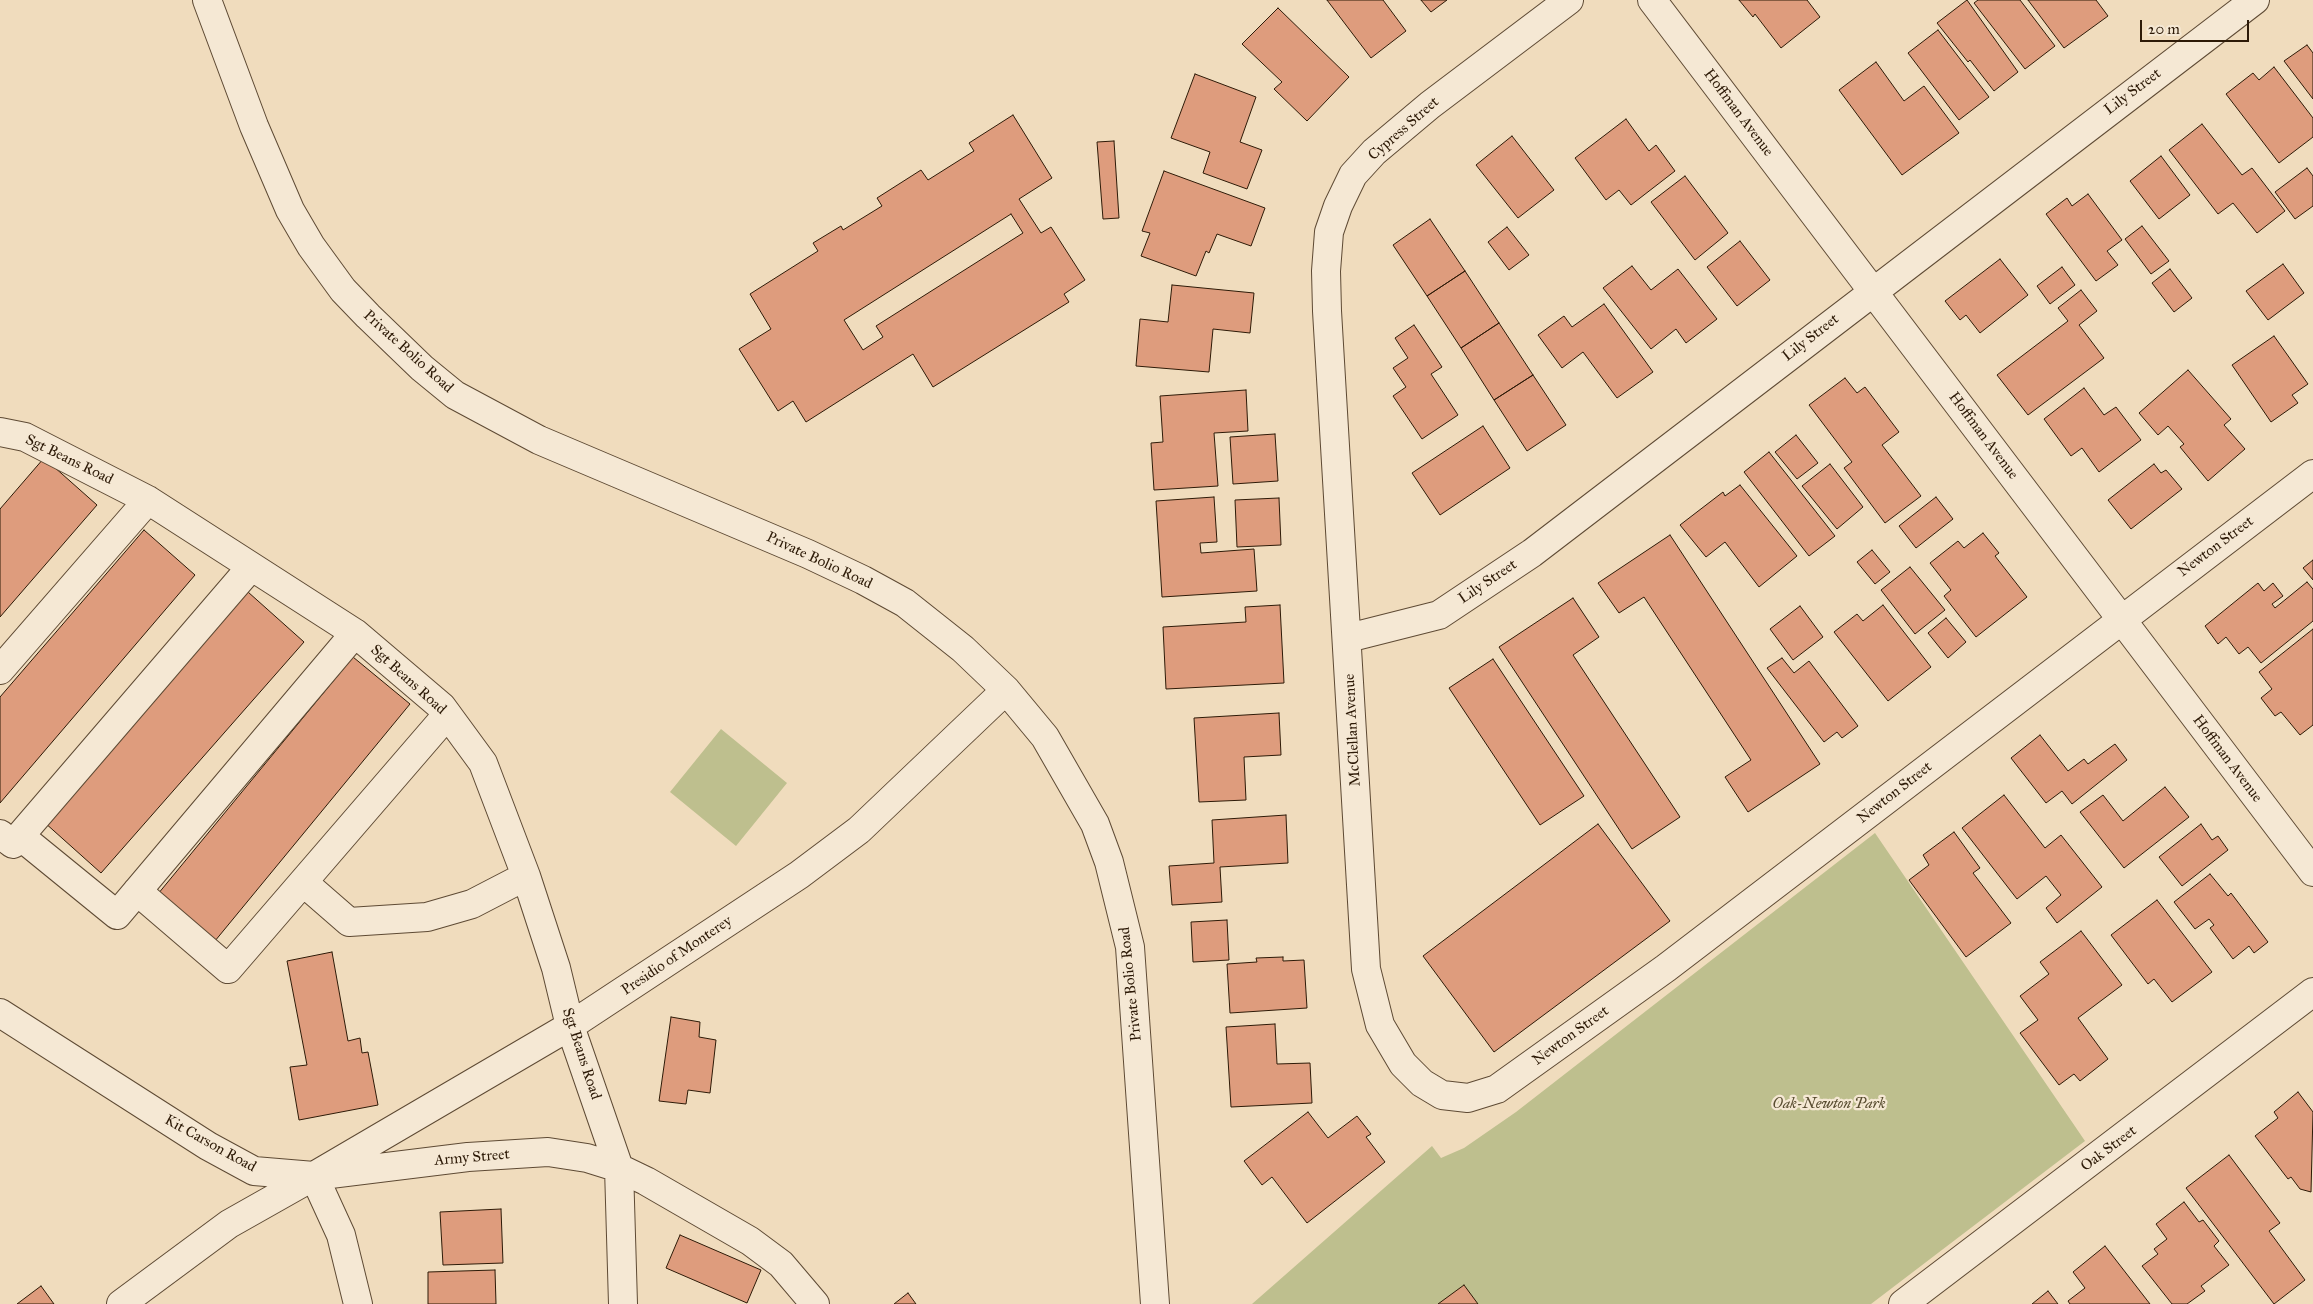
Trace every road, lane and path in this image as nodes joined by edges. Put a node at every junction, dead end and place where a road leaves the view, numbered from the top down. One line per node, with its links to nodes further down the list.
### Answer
1 (208, 0): 15 (street, Private Bolio Road)
2 (1569, 0): 6 (street, Cypress Street)
3 (1652, 0): 5 (street, Hoffman Avenue)
4 (2255, 0): 5 (street, Lily Street)
5 (1873, 290): 11 (street, Hoffman Avenue); 13 (street, Lily Street)
6 (1327, 311): 13 (street, McClellan Avenue)
7 (0, 432): 9 (street, Sgt Beans Road)
8 (2313, 474): 11 (street, Newton Street)
9 (148, 500): 10 (street, Sgt Beans Road); 14 (street)
10 (251, 568): 12 (street, Sgt Beans Road); 17 (street)
11 (2122, 619): 18 (street, Hoffman Avenue); 25 (street, Newton Street)
12 (355, 634): 16 (street, Sgt Beans Road); 21 (street)
13 (1348, 638): 25 (street, McClellan Avenue)
14 (0, 670)
15 (1006, 690): 24 (street, Presidio of Monterey); 32 (street, Private Bolio Road)
16 (448, 715): 19 (street, Sgt Beans Road); 20 (street)
17 (10, 835): 21 (street)
18 (2313, 872)
19 (526, 876): 20 (street); 24 (street, Sgt Beans Road)
20 (303, 882): 21 (street)
21 (137, 891)
22 (2313, 992): 33 (street, Oak Street)
23 (0, 1013): 27 (street, Kit Carson Road)
24 (570, 1026): 26 (street, Sgt Beans Road); 27 (street, Presidio of Monterey)
25 (1468, 1098)
26 (620, 1168): 27 (street, Army Street); 30 (street, Sgt Beans Road); 31 (street, Army Street)
27 (314, 1176): 28 (street, Army Street); 29 (street)
28 (121, 1304)
29 (358, 1304)
30 (622, 1304)
31 (815, 1304)
32 (1155, 1304)
33 (1903, 1304)

